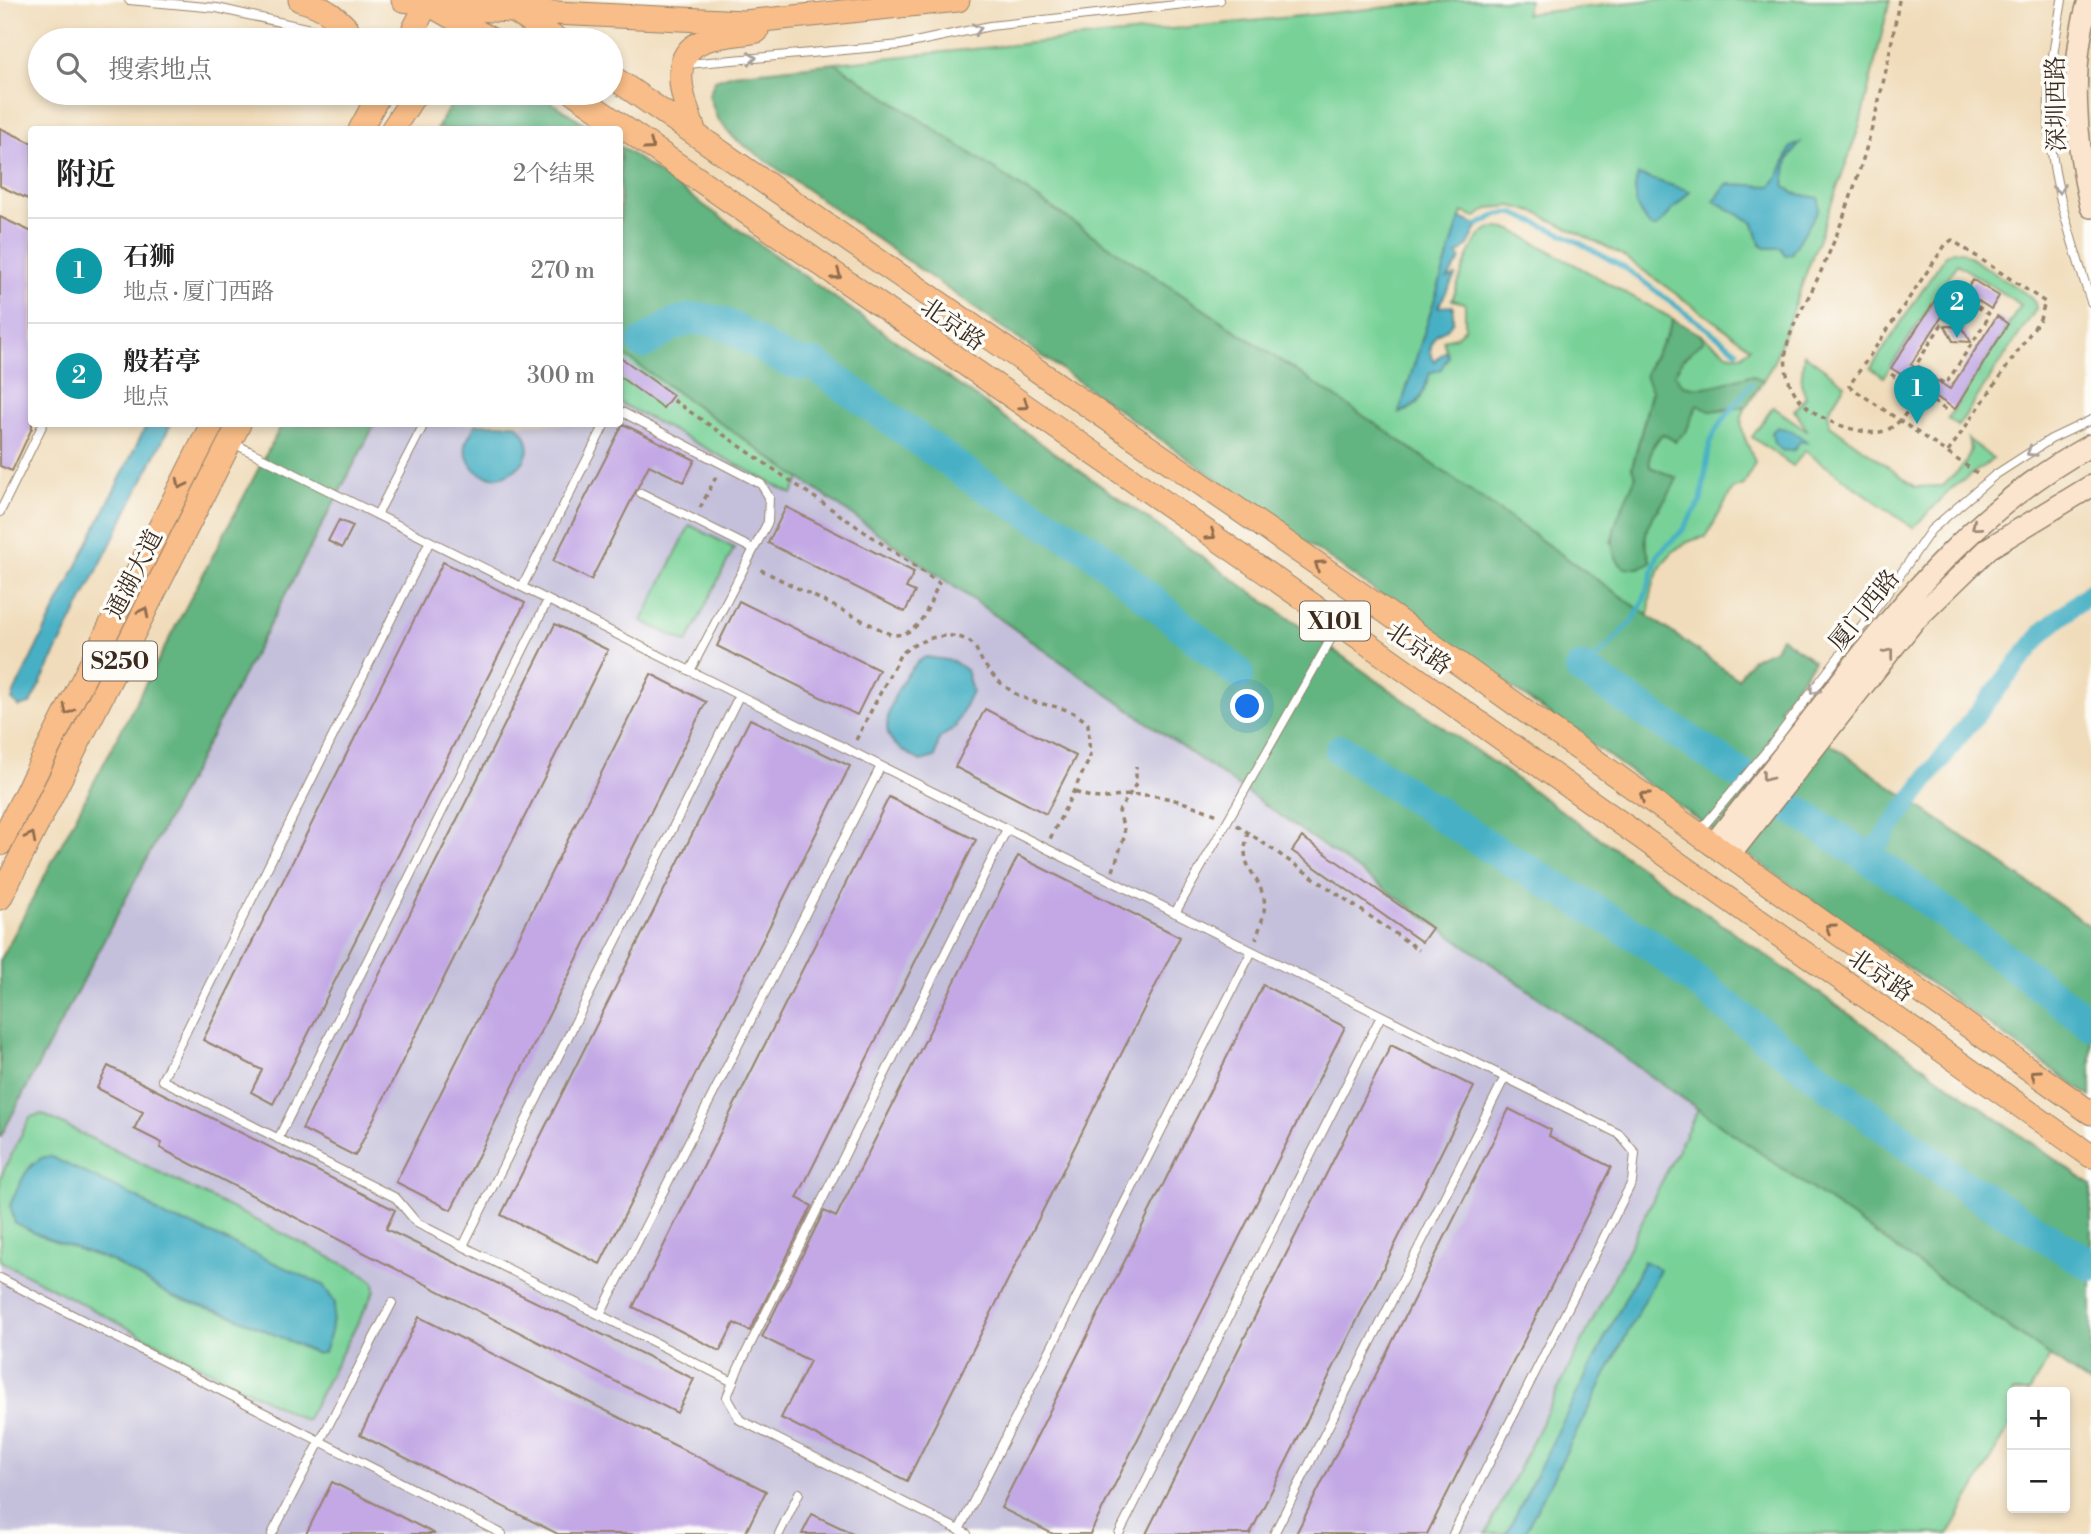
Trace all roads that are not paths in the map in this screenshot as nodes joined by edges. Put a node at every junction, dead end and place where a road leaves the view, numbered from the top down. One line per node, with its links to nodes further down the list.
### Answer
1 (129, 0): 12 (lane)
2 (300, 0): 13 (main road)
3 (403, 0): 8 (main road)
4 (958, 0): 10 (main road)
5 (1220, 0): 16 (lane, one-way to 5)
6 (2062, 0): 25 (lane, one-way to 25)
7 (2089, 0): 24 (street, 深圳西路)
8 (428, 2): 11 (main road); 14 (main road)
9 (513, 6): 10 (main road); 11 (main road); 15 (main road)
10 (802, 17): 16 (main road)
11 (466, 18)
12 (303, 28)
13 (347, 28)
14 (414, 28)
15 (542, 28)
16 (684, 65): 23 (main road)
17 (623, 84): 23 (main road, 北京路 / X101)
18 (591, 105): 21 (main road, 北京路 / X101, one-way to 21)
19 (382, 110): 20 (main road)
20 (363, 126)
21 (622, 126)
22 (623, 127): 45 (main road, 北京路 / X101, one-way to 45)
23 (695, 133): 43 (main road, 北京路 / X101, one-way to 23)
24 (2091, 207)
25 (2091, 302)
26 (623, 413): 41 (lane)
27 (2091, 420): 48 (lane, one-way to 48)
28 (42, 427): 36 (lane)
29 (210, 427): 52 (main road, 通湖大道 / S250, one-way to 52)
30 (422, 427): 39 (lane)
31 (603, 427): 42 (lane)
32 (235, 433): 39 (lane); 54 (main road, 通湖大道 / S250, one-way to 32)
33 (2091, 445): 48 (street, 厦门西路, one-way to 48)
34 (0, 484): 36 (lane)
35 (2091, 486): 48 (street, 厦门西路, one-way to 35)
36 (11, 489): 38 (lane)
37 (641, 493): 41 (lane)
38 (0, 512)
39 (377, 515): 40 (lane)
40 (430, 541): 42 (lane); 60 (lane)
41 (754, 549): 46 (lane)
42 (522, 587): 44 (lane)
43 (1358, 592): 45 (lane); 53 (main road, 北京路 / X101, one-way to 43)
44 (548, 600): 46 (lane); 60 (lane)
45 (1340, 624): 55 (lane); 61 (main road, 北京路 / X101)
46 (690, 671): 47 (lane)
47 (739, 696): 49 (lane); 62 (lane)
48 (1787, 754): 50 (street, 厦门西路); 50 (lane, one-way to 50)
49 (881, 766): 51 (lane); 65 (lane)
50 (1747, 803): 53 (street, 厦门西路); 53 (lane)
51 (1007, 829): 55 (lane); 66 (lane)
52 (0, 844)
53 (1714, 845): 59 (main road, 北京路 / X101, one-way to 53)
54 (0, 898)
55 (1175, 913): 56 (lane)
56 (1252, 951): 57 (lane); 69 (lane)
57 (1381, 1016): 58 (lane); 73 (lane)
58 (1505, 1077): 74 (lane); 75 (lane)
59 (2091, 1113)
60 (278, 1139): 62 (lane)
61 (2091, 1156)
62 (463, 1246): 65 (lane)
63 (0, 1278): 67 (lane)
64 (392, 1303): 67 (lane)
65 (600, 1315): 66 (lane)
66 (733, 1382): 69 (lane)
67 (320, 1442): 70 (lane); 71 (lane)
68 (799, 1493): 72 (lane)
69 (963, 1532)
70 (272, 1534)
71 (502, 1534)
72 (779, 1534)
73 (1119, 1534)
74 (1275, 1534)
75 (1453, 1534)

